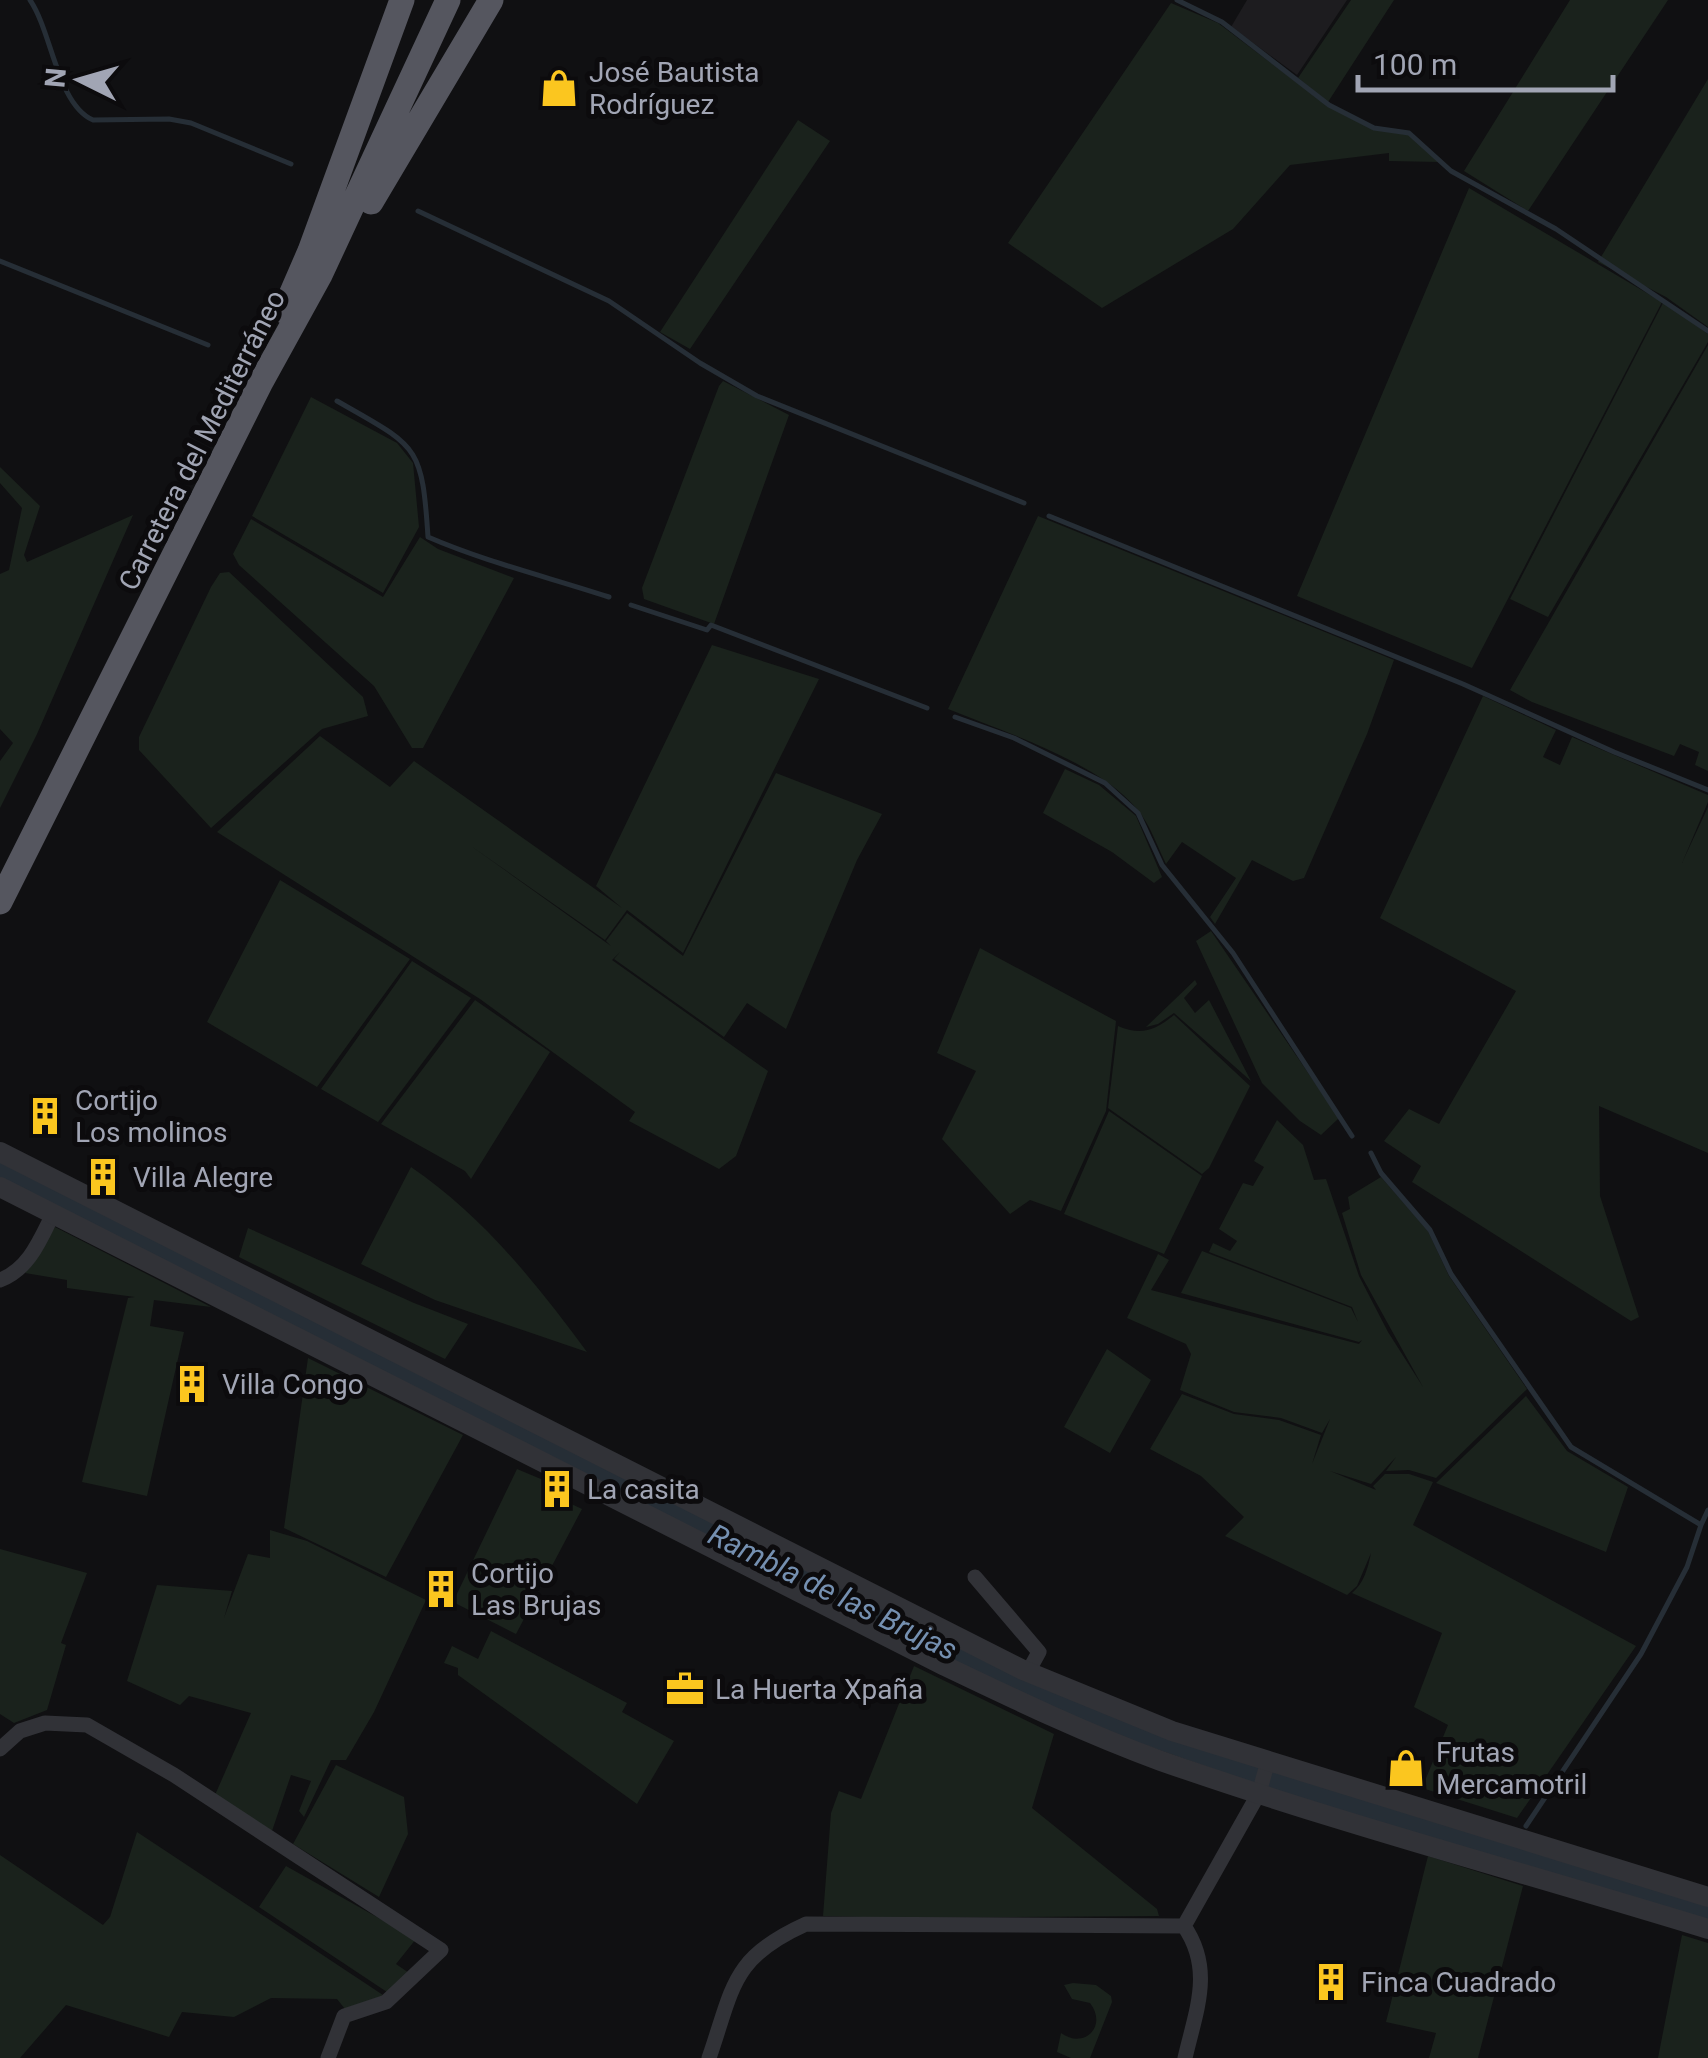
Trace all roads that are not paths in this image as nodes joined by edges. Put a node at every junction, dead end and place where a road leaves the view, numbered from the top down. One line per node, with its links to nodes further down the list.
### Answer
1 (402, 0): 5 (highway)
2 (448, 0): 4 (highway, Carretera del Mediterráneo)
3 (491, 0): 4 (highway)
4 (320, 275): 5 (highway, Carretera del Mediterráneo)
5 (261, 382): 6 (highway, Carretera del Mediterráneo)
6 (0, 902)
7 (0, 1152): 12 (street)
8 (0, 1187): 9 (street)
9 (53, 1214): 10 (street); 15 (street)
10 (0, 1280)
11 (974, 1577): 12 (street)
12 (1028, 1672): 14 (street)
13 (0, 1750): 19 (street)
14 (1267, 1764): 15 (street); 16 (street)
15 (1260, 1790): 17 (street); 18 (street)
16 (1708, 1897)
17 (1184, 1926): 20 (street); 21 (street)
18 (1708, 1929)
19 (328, 2058)
20 (708, 2058)
21 (1186, 2058)

